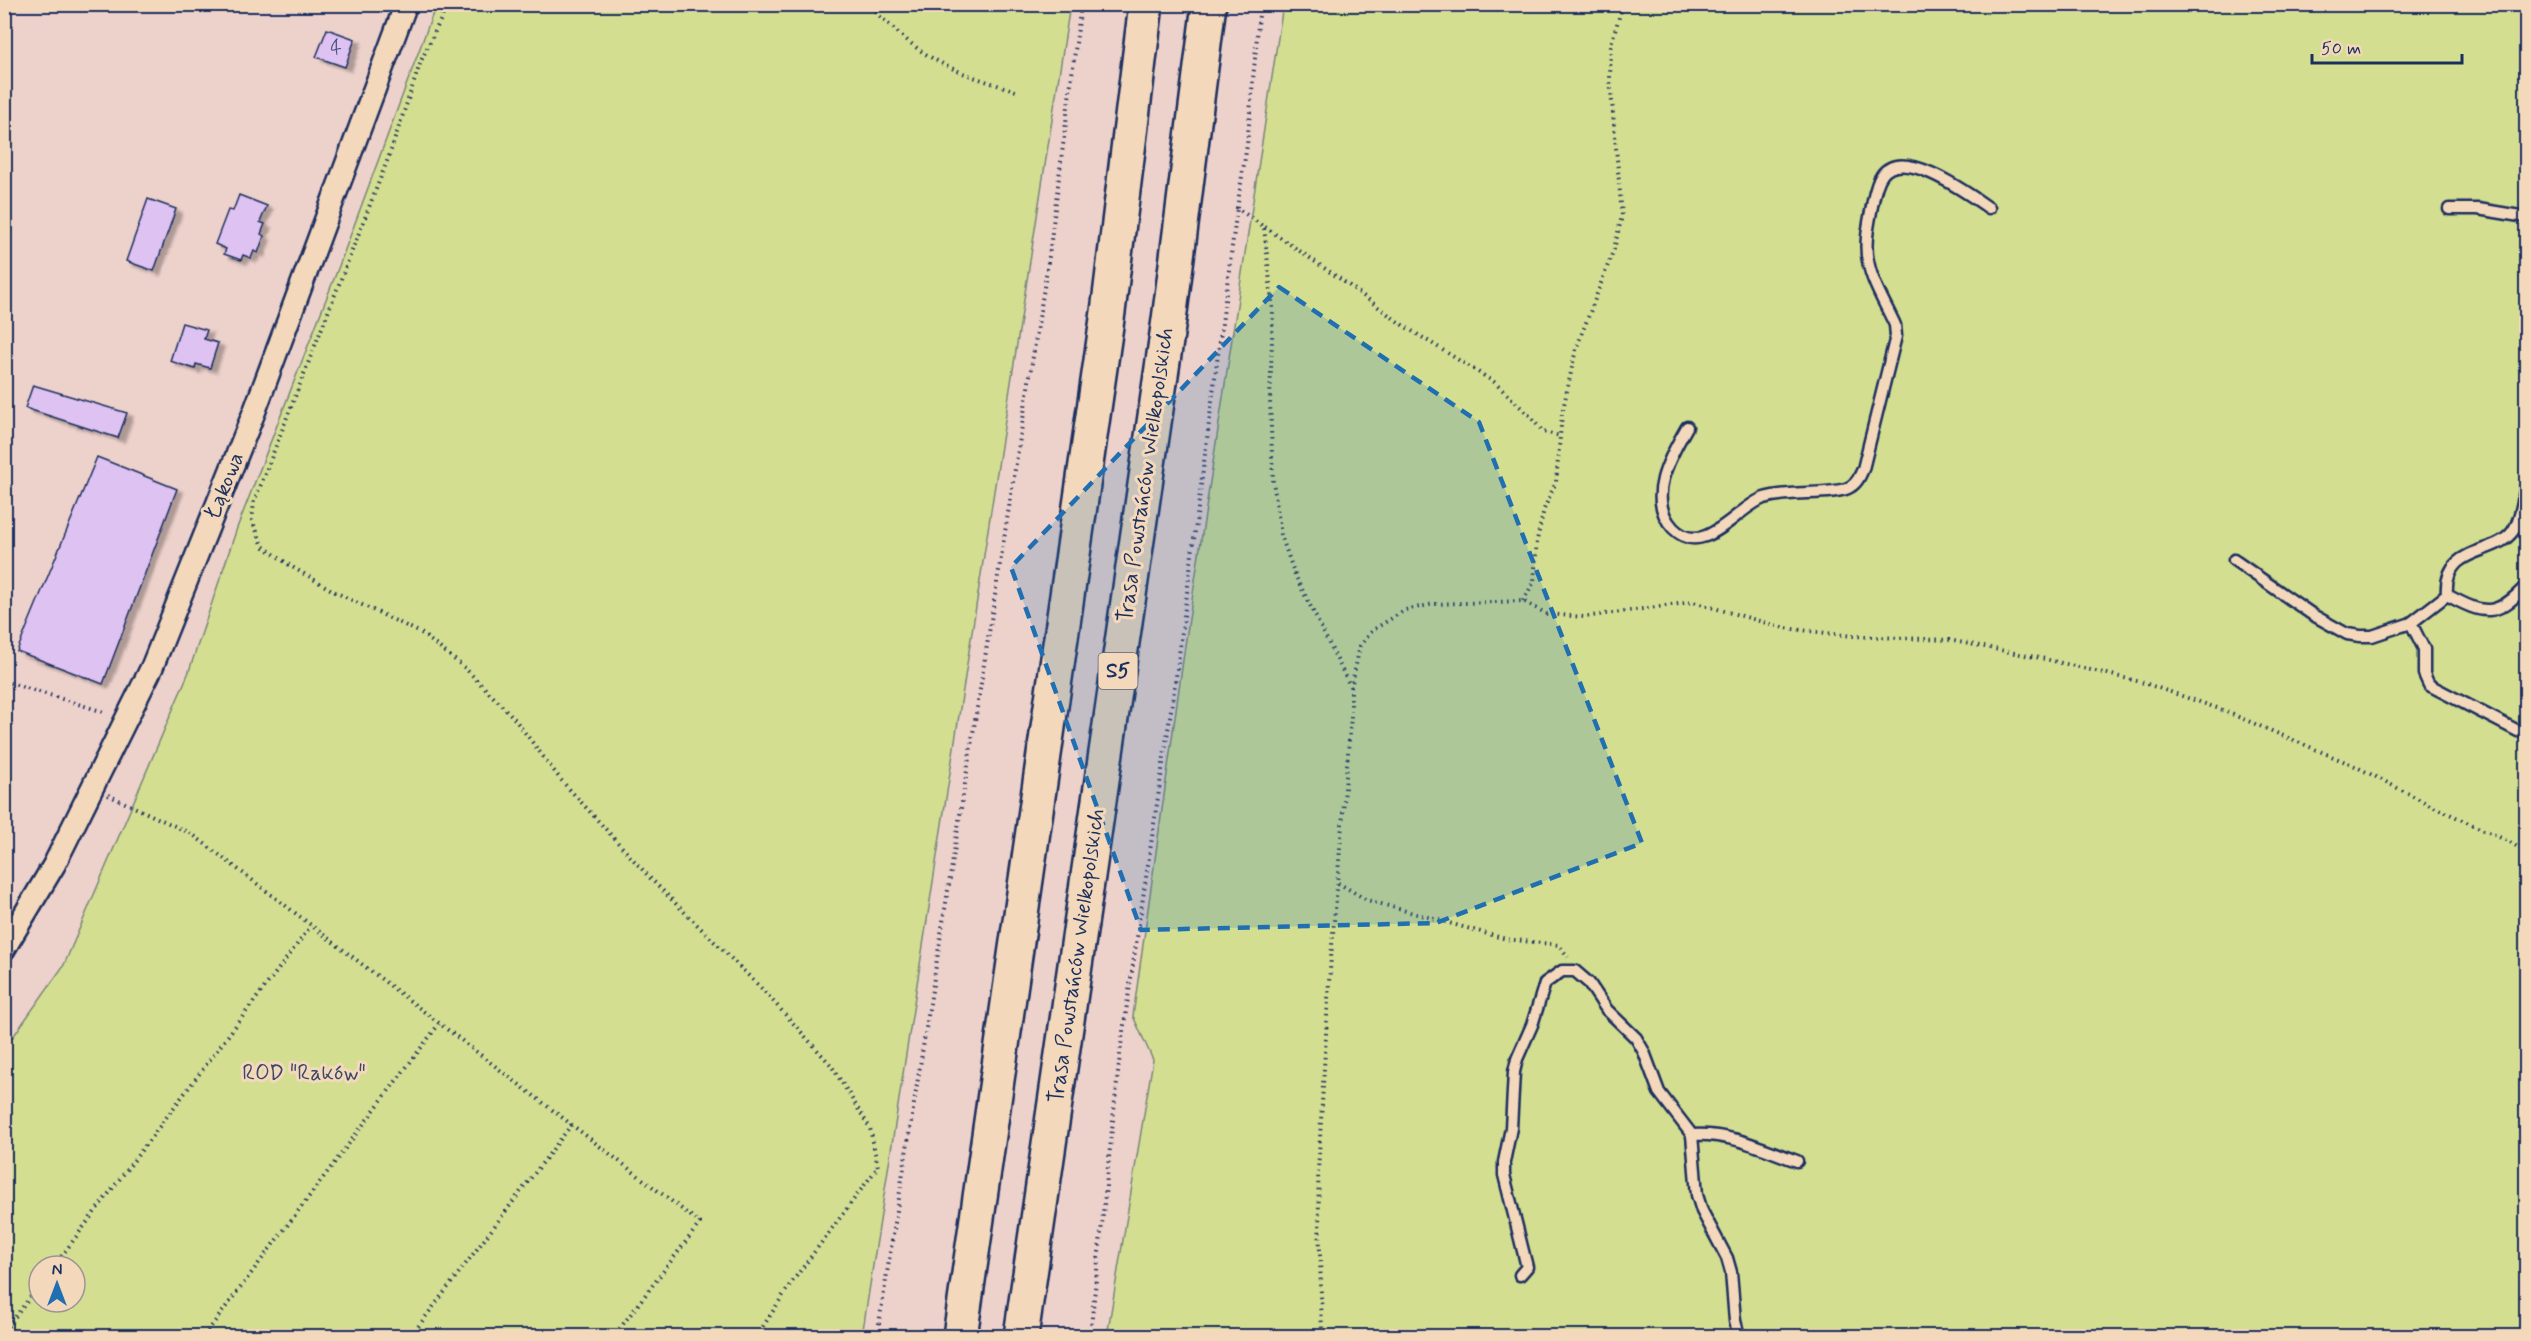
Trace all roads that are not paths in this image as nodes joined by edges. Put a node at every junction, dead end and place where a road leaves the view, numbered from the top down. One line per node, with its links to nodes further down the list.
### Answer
1 (406, 4): 14 (street, Łąkowa)
2 (1146, 4): 18 (highway)
3 (1209, 4): 19 (highway, Trasa Powstańców Wielkopolskich / S5)
4 (1989, 208): 7 (lane)
5 (2449, 209): 6 (lane)
6 (2526, 217)
7 (1687, 427)
8 (2526, 486): 11 (lane)
9 (2234, 560): 12 (lane)
10 (2526, 586): 11 (lane)
11 (2447, 595): 12 (lane)
12 (2411, 623): 13 (lane)
13 (2518, 731)
14 (4, 949)
15 (1692, 1135): 16 (lane); 17 (lane); 20 (lane)
16 (1797, 1161)
17 (1520, 1275)
18 (960, 1336)
19 (1021, 1336)
20 (1739, 1336)

